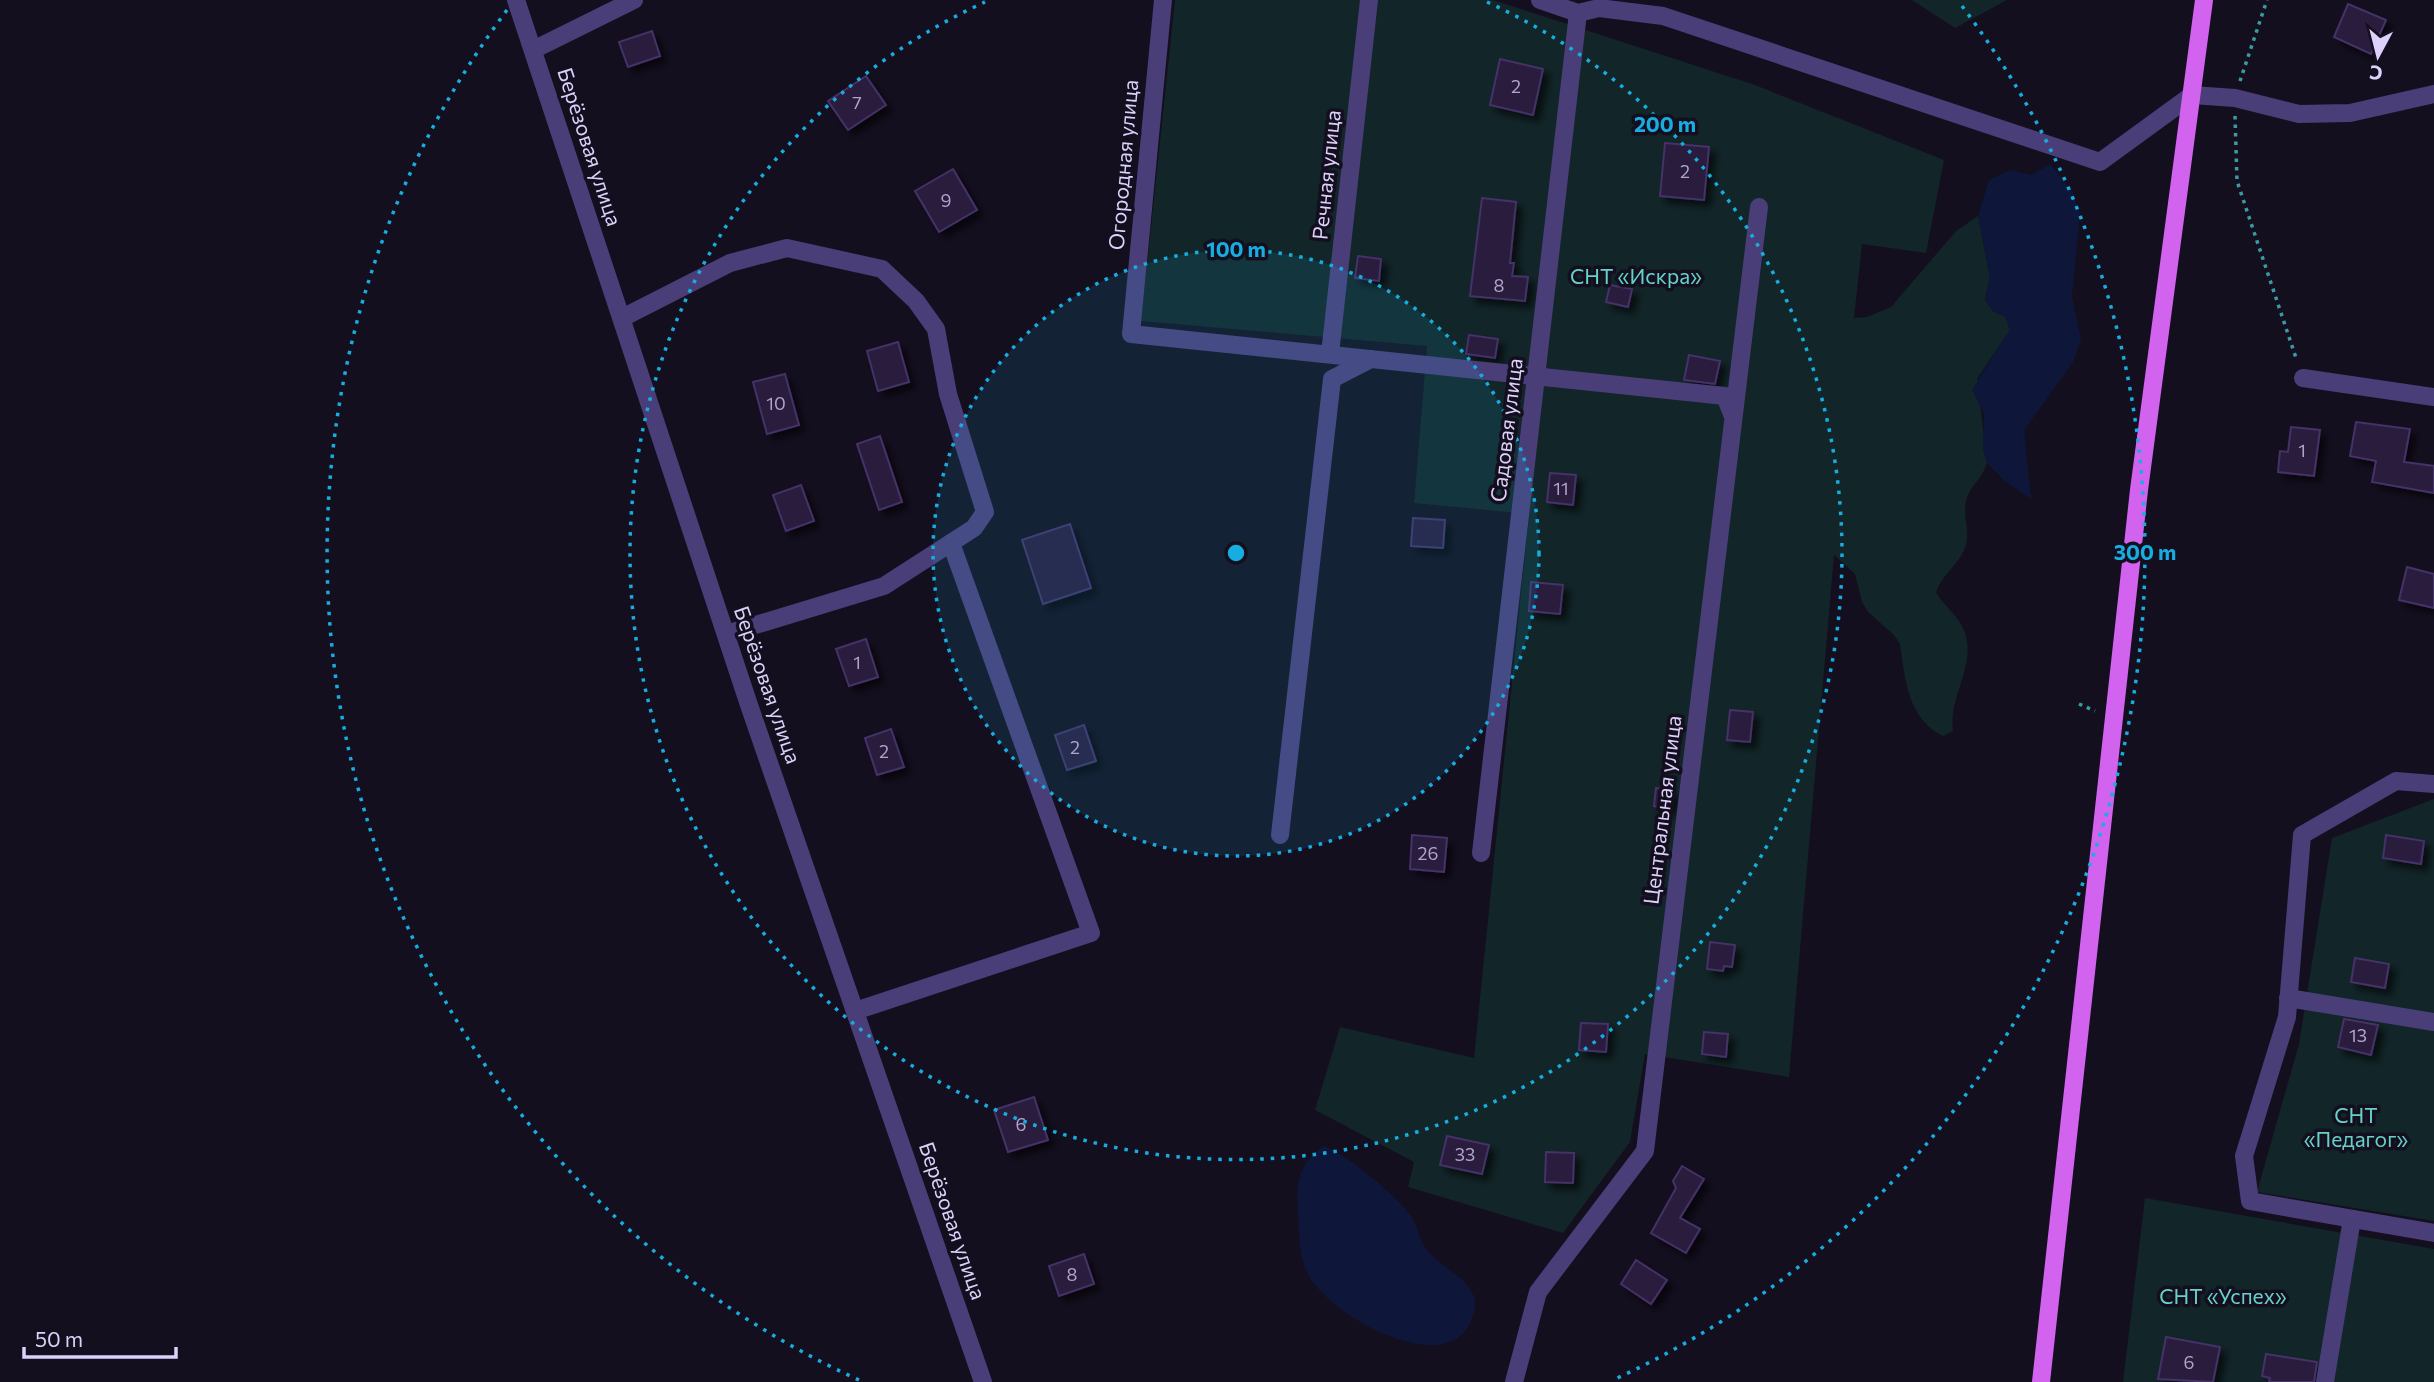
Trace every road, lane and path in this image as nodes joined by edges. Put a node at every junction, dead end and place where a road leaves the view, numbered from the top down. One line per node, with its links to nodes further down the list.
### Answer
1 (516, 0): 9 (street, Берёзовая улица)
2 (634, 0): 9 (street)
3 (1163, 0): 15 (street, Огородная улица)
4 (1369, 0): 15 (street, Речная улица)
5 (1540, 0): 8 (street)
6 (2204, 0): 10 (main road)
7 (2267, 0): 12 (path)
8 (1578, 13): 10 (street); 17 (street, Садовая улица)
9 (533, 50): 14 (street, Берёзовая улица)
10 (2192, 94): 12 (street); 33 (main road)
11 (2434, 94): 12 (street)
12 (2235, 98): 18 (path)
13 (1759, 206): 20 (street, Центральная улица)
14 (622, 318): 21 (street); 22 (street, Берёзовая улица)
15 (1330, 355): 16 (street)
16 (1371, 359): 17 (street); 24 (street)
17 (1536, 376): 20 (street); 25 (street, Садовая улица)
18 (2302, 378): 19 (street)
19 (2434, 397)
20 (1733, 416): 32 (street, Центральная улица)
21 (951, 543): 22 (street); 27 (street)
22 (726, 634): 27 (street, Берёзовая улица)
23 (2434, 784): 26 (street)
24 (1280, 835)
25 (1481, 853)
26 (2288, 998): 28 (street); 29 (street)
27 (855, 1011): 31 (street, Берёзовая улица)
28 (2434, 1021)
29 (2352, 1219): 30 (street); 34 (street)
30 (2434, 1233)
31 (983, 1382)
32 (1514, 1382)
33 (2041, 1382)
34 (2325, 1382)

